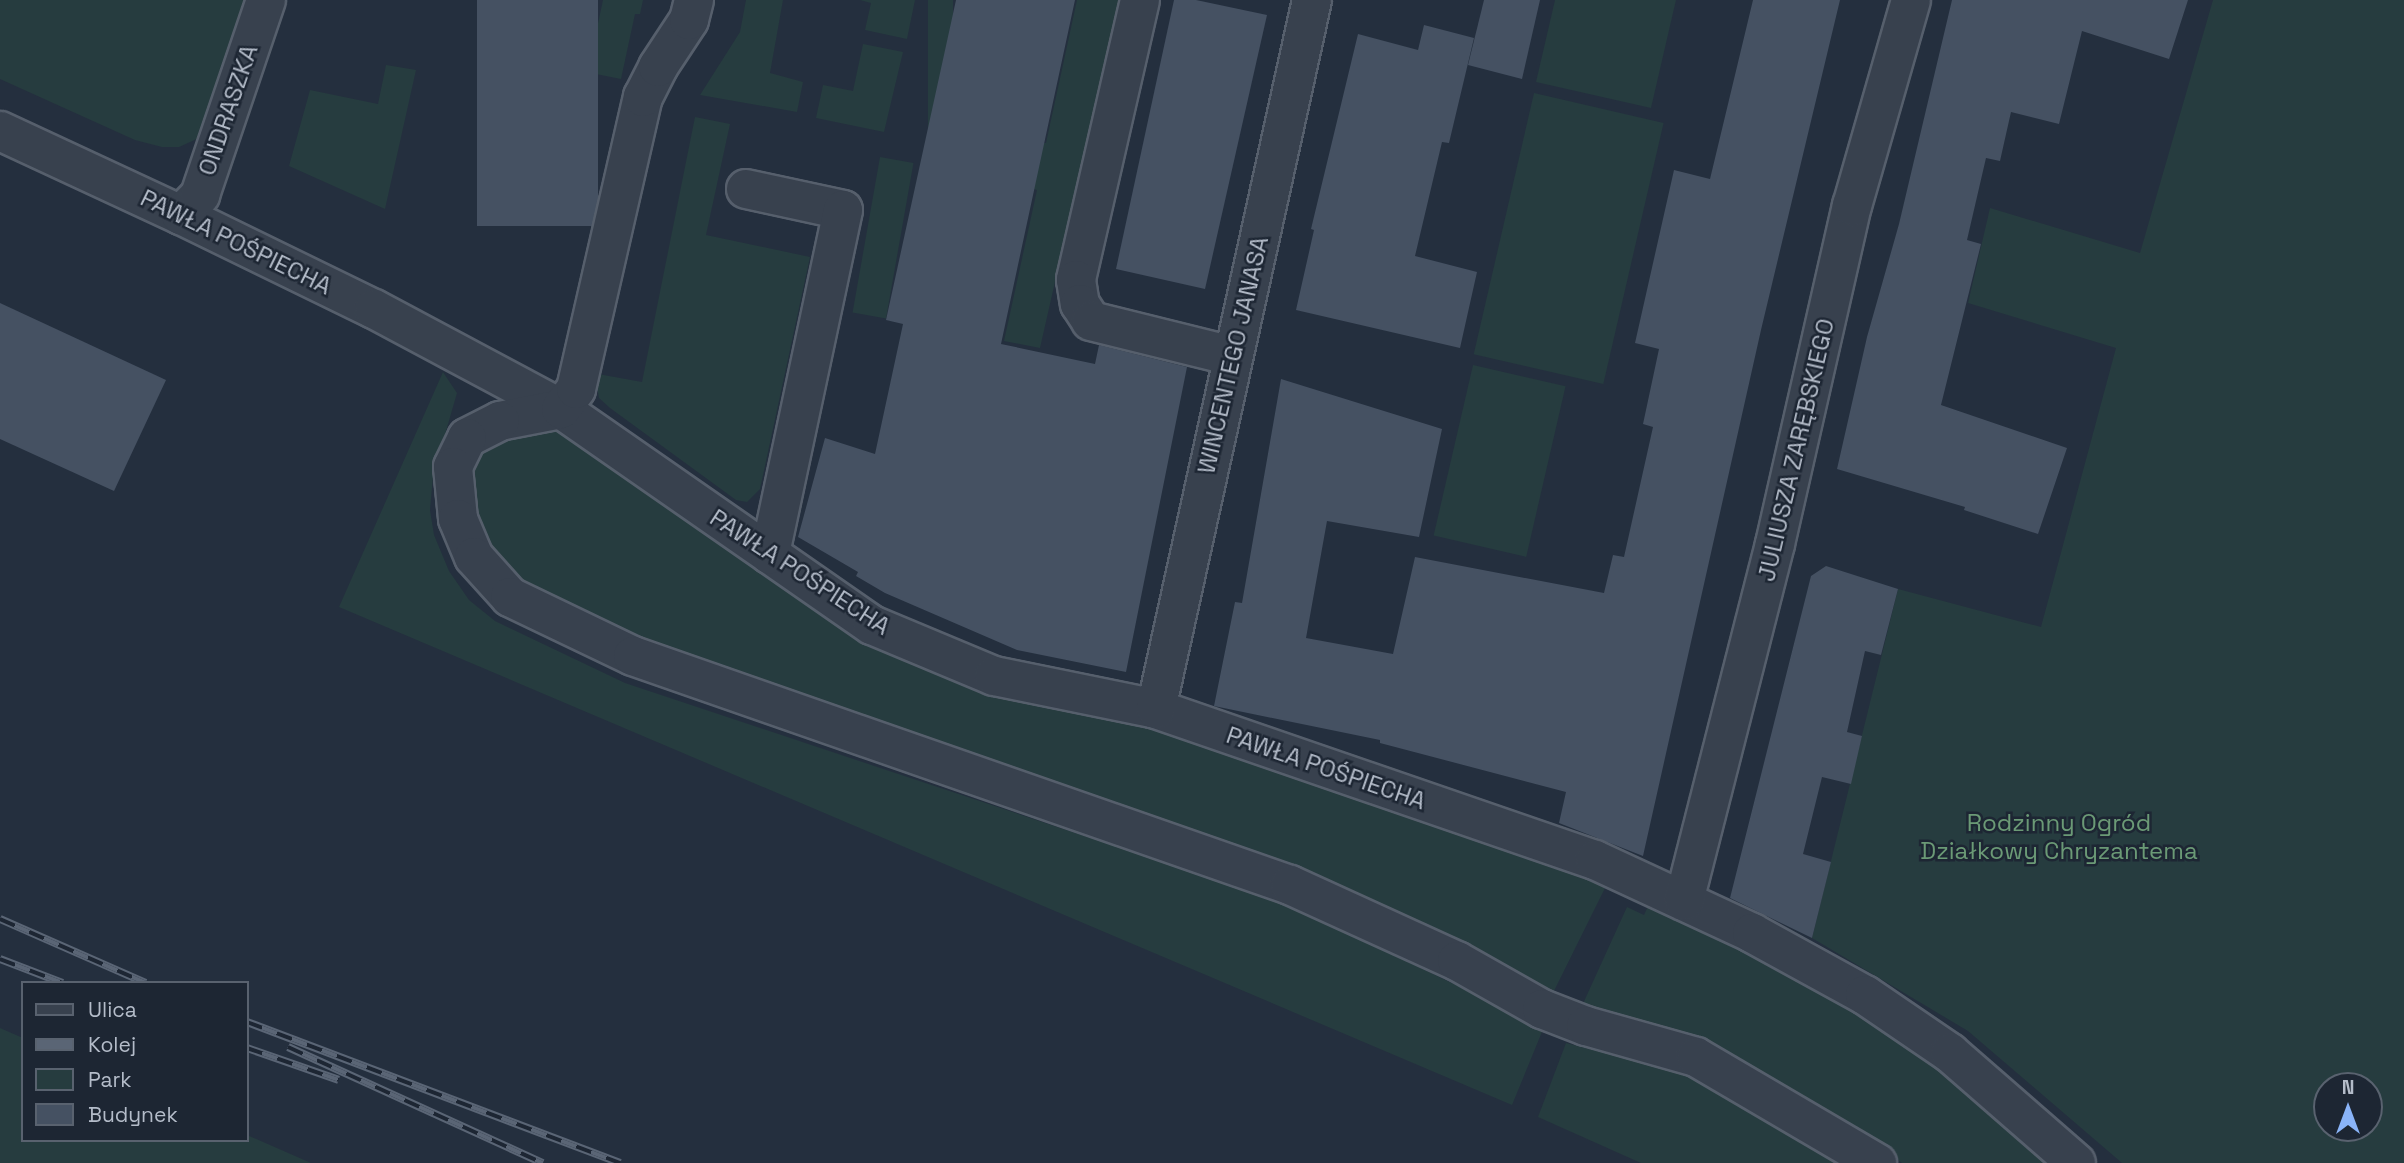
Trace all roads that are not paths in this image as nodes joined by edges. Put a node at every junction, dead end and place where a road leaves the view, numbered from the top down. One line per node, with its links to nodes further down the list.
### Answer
1 (265, 0): 8 (street, ONDRASZKA)
2 (694, 0): 11 (street)
3 (1140, 0): 9 (street)
4 (1311, 0): 9 (street, WINCENTEGO JANASA)
5 (1911, 0): 15 (street, JULIUSZA ZARĘBSKIEGO)
6 (0, 131): 8 (street, PAWŁA POŚPIECHA)
7 (746, 189): 13 (street)
8 (181, 215): 10 (street, PAWŁA POŚPIECHA)
9 (1232, 356): 14 (street, WINCENTEGO JANASA)
10 (468, 359): 11 (street, PAWŁA POŚPIECHA); 12 (street)
11 (561, 409): 12 (street); 13 (street, PAWŁA POŚPIECHA)
12 (467, 439): 16 (street)
13 (770, 554): 14 (street, PAWŁA POŚPIECHA)
14 (1156, 709): 15 (street, PAWŁA POŚPIECHA)
15 (1684, 901): 17 (street, PAWŁA POŚPIECHA)
16 (1877, 1163)
17 (2076, 1163)

